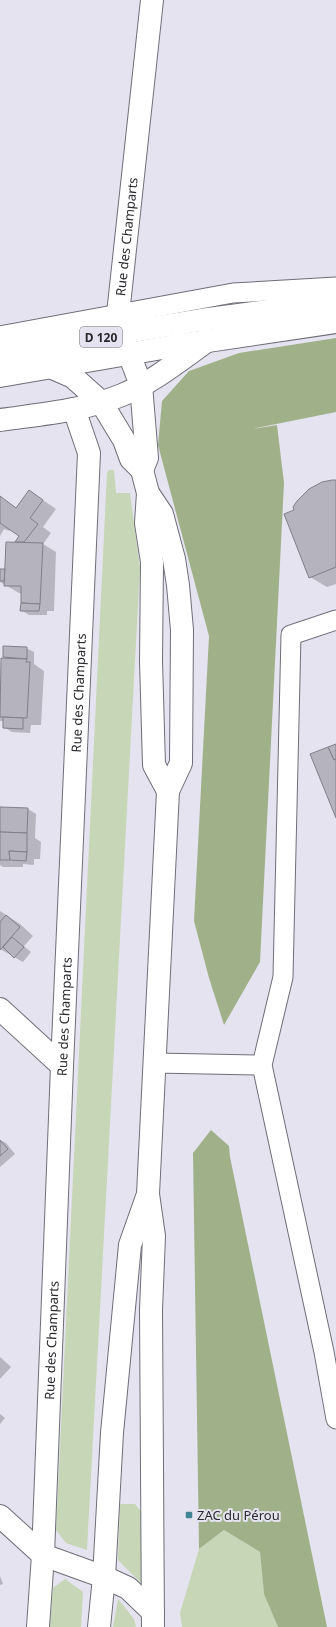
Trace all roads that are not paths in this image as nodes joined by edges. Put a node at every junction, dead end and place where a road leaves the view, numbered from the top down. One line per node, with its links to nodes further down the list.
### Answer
1 (152, 0): 5 (street, Rue des Champarts)
2 (336, 287): 5 (lane)
3 (336, 302): 5 (street, D 120)
4 (336, 322): 7 (street)
5 (120, 324): 6 (lane); 8 (street, Rue des Champarts); 9 (street, D 120)
6 (0, 336)
7 (207, 341): 8 (street); 12 (street)
8 (129, 354): 10 (street); 12 (street, Rue des Champarts)
9 (0, 356)
10 (50, 367): 11 (street); 13 (street, Rue des Champarts)
11 (0, 376)
12 (141, 385): 13 (street); 16 (street, Rue des Champarts)
13 (101, 402): 14 (street); 16 (street, Rue des Champarts)
14 (74, 409): 15 (street); 23 (street, Rue des Champarts)
15 (0, 420)
16 (142, 470): 17 (street, Rue des Champarts)
17 (148, 492): 19 (street, Rue des Champarts); 19 (street, Rue des Champarts)
18 (336, 620): 22 (lane)
19 (168, 791): 21 (street, Rue des Champarts)
20 (0, 1010): 23 (street)
21 (155, 1062): 22 (lane); 24 (street, Rue des Champarts)
22 (262, 1065): 25 (lane)
23 (62, 1066): 27 (street, Rue des Champarts)
24 (148, 1194): 28 (street, Rue des Champarts); 29 (street, Rue des Champarts)
25 (336, 1418)
26 (0, 1516): 27 (street)
27 (43, 1555): 28 (street); 30 (street, Rue des Champarts)
28 (104, 1577): 29 (street, Rue des Champarts); 31 (street, Rue des Champarts)
29 (153, 1620)
30 (38, 1627)
31 (99, 1627)

